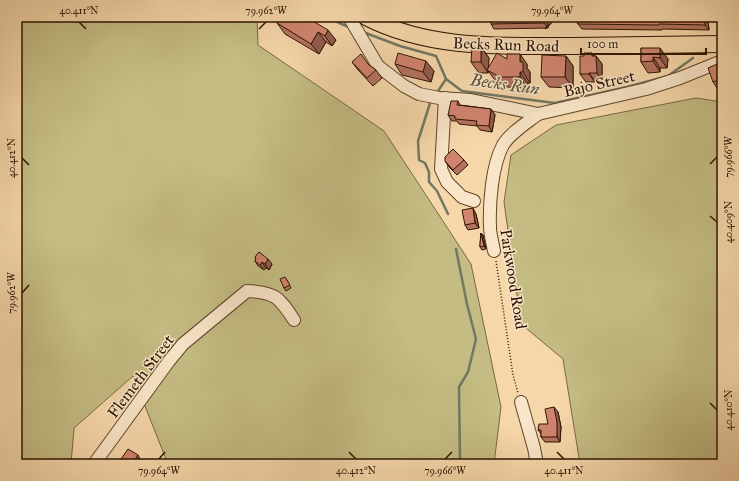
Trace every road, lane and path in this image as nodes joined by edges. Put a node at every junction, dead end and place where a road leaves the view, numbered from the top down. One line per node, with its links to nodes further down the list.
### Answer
1 (355, 18): 2 (main road, Becks Run Road); 4 (street, Bajo Street)
2 (722, 44)
3 (722, 61): 5 (street, Bajo Street)
4 (437, 98): 5 (street, Bajo Street); 6 (street)
5 (538, 114): 7 (street, Parkwood Road)
6 (474, 201)
7 (494, 251): 9 (path, Parkwood Road)
8 (294, 320): 10 (street, Flemeth Street)
9 (521, 402): 11 (street)
10 (94, 464)
11 (537, 464)

